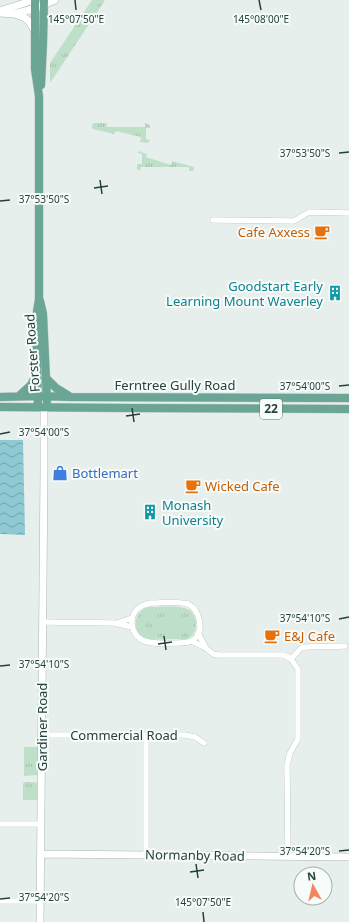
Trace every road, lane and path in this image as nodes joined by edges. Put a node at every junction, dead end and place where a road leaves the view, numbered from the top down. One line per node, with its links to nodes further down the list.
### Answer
1 (55, 0): 2 (street)
2 (39, 2): 3 (street); 4 (street); 5 (main road, Forster Road); 6 (main road, Forster Road)
3 (0, 12): 4 (street)
4 (14, 14): 5 (street)
5 (36, 34): 6 (main road, Forster Road)
6 (39, 96): 9 (main road, Forster Road)
7 (349, 213): 8 (street)
8 (213, 220)
9 (39, 299): 10 (main road, Forster Road); 11 (main road, Forster Road)
10 (37, 374): 12 (main road); 13 (main road, Forster Road)
11 (46, 378): 14 (main road, Forster Road); 16 (main road)
12 (19, 396): 13 (main road, Ferntree Gully Road / 22); 15 (main road, Ferntree Gully Road / 22)
13 (38, 396): 14 (main road, Ferntree Gully Road / 22); 20 (main road, Forster Road)
14 (47, 396): 16 (main road, Ferntree Gully Road / 22); 20 (main road, Forster Road)
15 (0, 397)
16 (71, 397): 17 (main road, Ferntree Gully Road / 22)
17 (230, 398): 18 (main road, Ferntree Gully Road / 22); 21 (main road)
18 (349, 398)
19 (0, 407): 20 (main road, Ferntree Gully Road / 22)
20 (43, 408): 21 (main road, Ferntree Gully Road / 22); 24 (street, Gardiner Road)
21 (230, 408): 22 (main road, Ferntree Gully Road / 22)
22 (349, 409)
23 (132, 618): 25 (street); 26 (street); 27 (street)
24 (42, 622): 25 (street); 32 (street, Gardiner Road)
25 (114, 623): 26 (street)
26 (132, 627): 28 (street)
27 (198, 633): 28 (street); 30 (street)
28 (191, 641): 30 (street)
29 (345, 646): 31 (street)
30 (206, 648): 31 (street)
31 (291, 659): 39 (street)
32 (42, 735): 33 (street, Commercial Road); 36 (street, Gardiner Road)
33 (146, 735): 34 (street, Commercial Road); 38 (street)
34 (204, 744)
35 (0, 824): 36 (street)
36 (41, 824): 37 (street, Gardiner Road)
37 (41, 854): 38 (street, Normanby Road); 42 (street, Gardiner Road)
38 (146, 854): 39 (street, Normanby Road)
39 (288, 857): 40 (street, Normanby Road)
40 (349, 857)
41 (0, 901): 42 (street)
42 (40, 901): 43 (street, Gardiner Road)
43 (40, 922)

